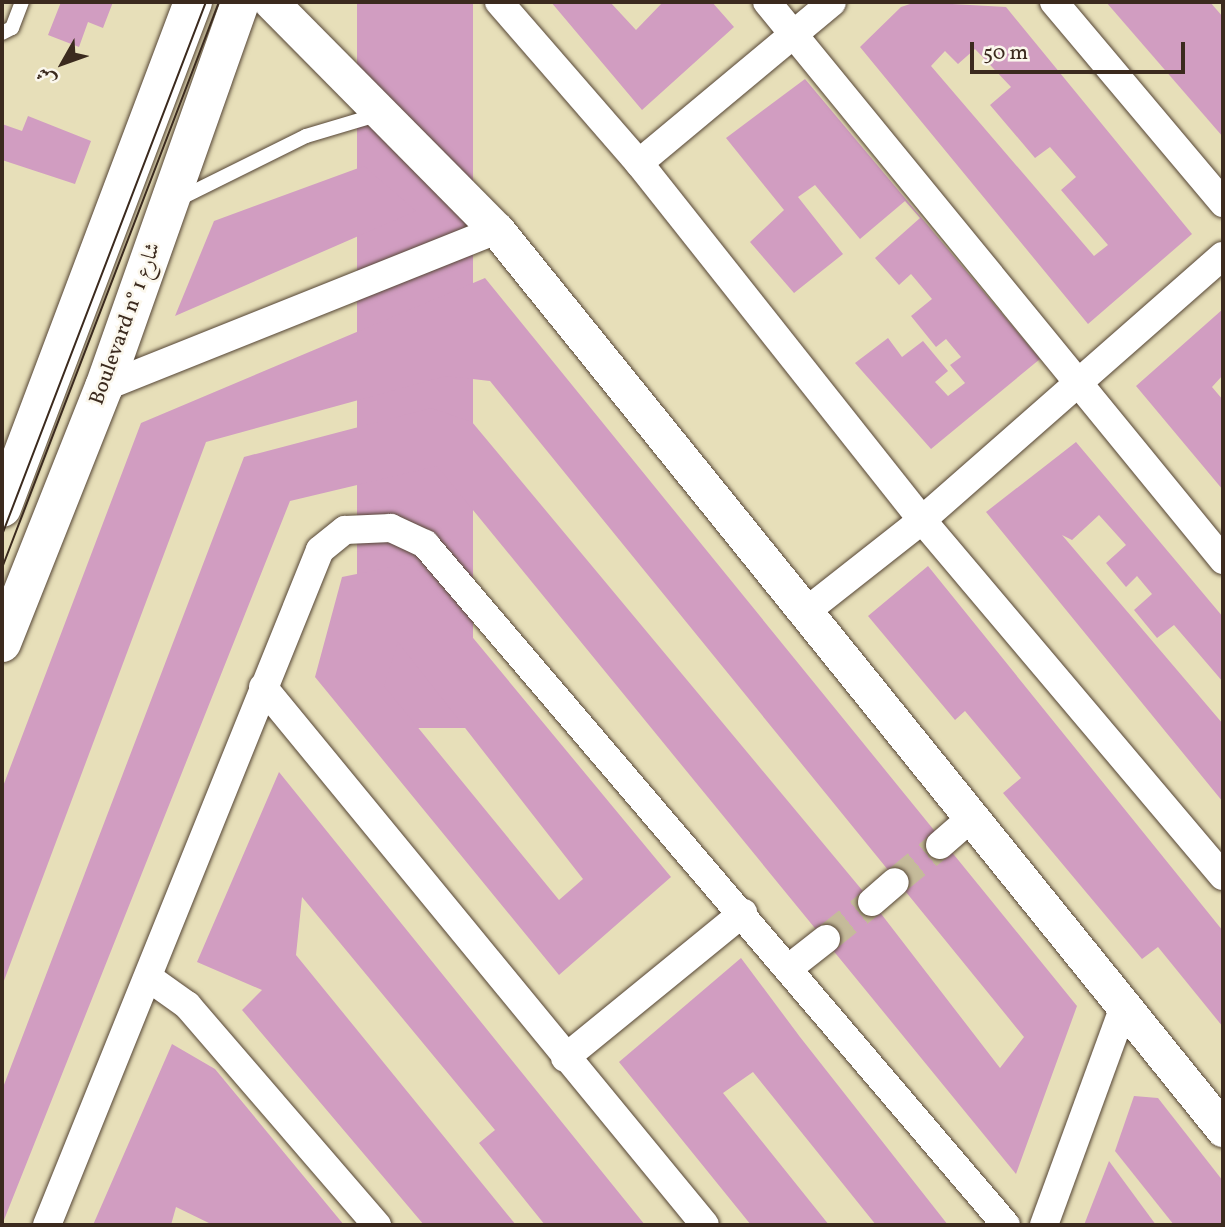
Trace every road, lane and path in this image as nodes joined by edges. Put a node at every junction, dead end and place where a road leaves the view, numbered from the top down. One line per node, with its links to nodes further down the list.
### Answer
1 (22, 2): 10 (lane)
2 (193, 2): 19 (main road)
3 (240, 2): 14 (main road, Boulevard n° شارع 1)
4 (271, 2): 11 (street)
5 (499, 2): 12 (street)
6 (767, 2): 9 (street)
7 (832, 2): 9 (street)
8 (1054, 2): 13 (street)
9 (792, 31): 12 (street); 17 (street)
10 (2, 33)
11 (384, 112): 14 (lane); 15 (street)
12 (639, 163): 20 (street)
13 (1223, 203)
14 (169, 204): 18 (main road, Boulevard n° شارع 1)
15 (497, 230): 18 (street); 22 (street)
16 (1223, 256): 17 (street)
17 (1074, 383): 20 (street); 21 (street)
18 (104, 387): 23 (main road, Boulevard n° شارع 1)
19 (2, 508)
20 (922, 520): 22 (street); 27 (street)
21 (1223, 560)
22 (804, 612): 25 (street)
23 (2, 643)
24 (263, 687): 30 (street); 33 (street); 35 (street)
25 (972, 817): 26 (street); 34 (street)
26 (940, 845)
27 (1223, 876)
28 (895, 882): 29 (street)
29 (872, 902)
30 (743, 913): 32 (street); 35 (street)
31 (826, 940): 32 (street)
32 (789, 968): 40 (street)
33 (149, 978): 37 (street); 38 (street)
34 (1124, 1006): 36 (street); 41 (street)
35 (565, 1058): 39 (street)
36 (1223, 1129)
37 (47, 1225)
38 (377, 1225)
39 (705, 1225)
40 (1006, 1225)
41 (1044, 1225)

